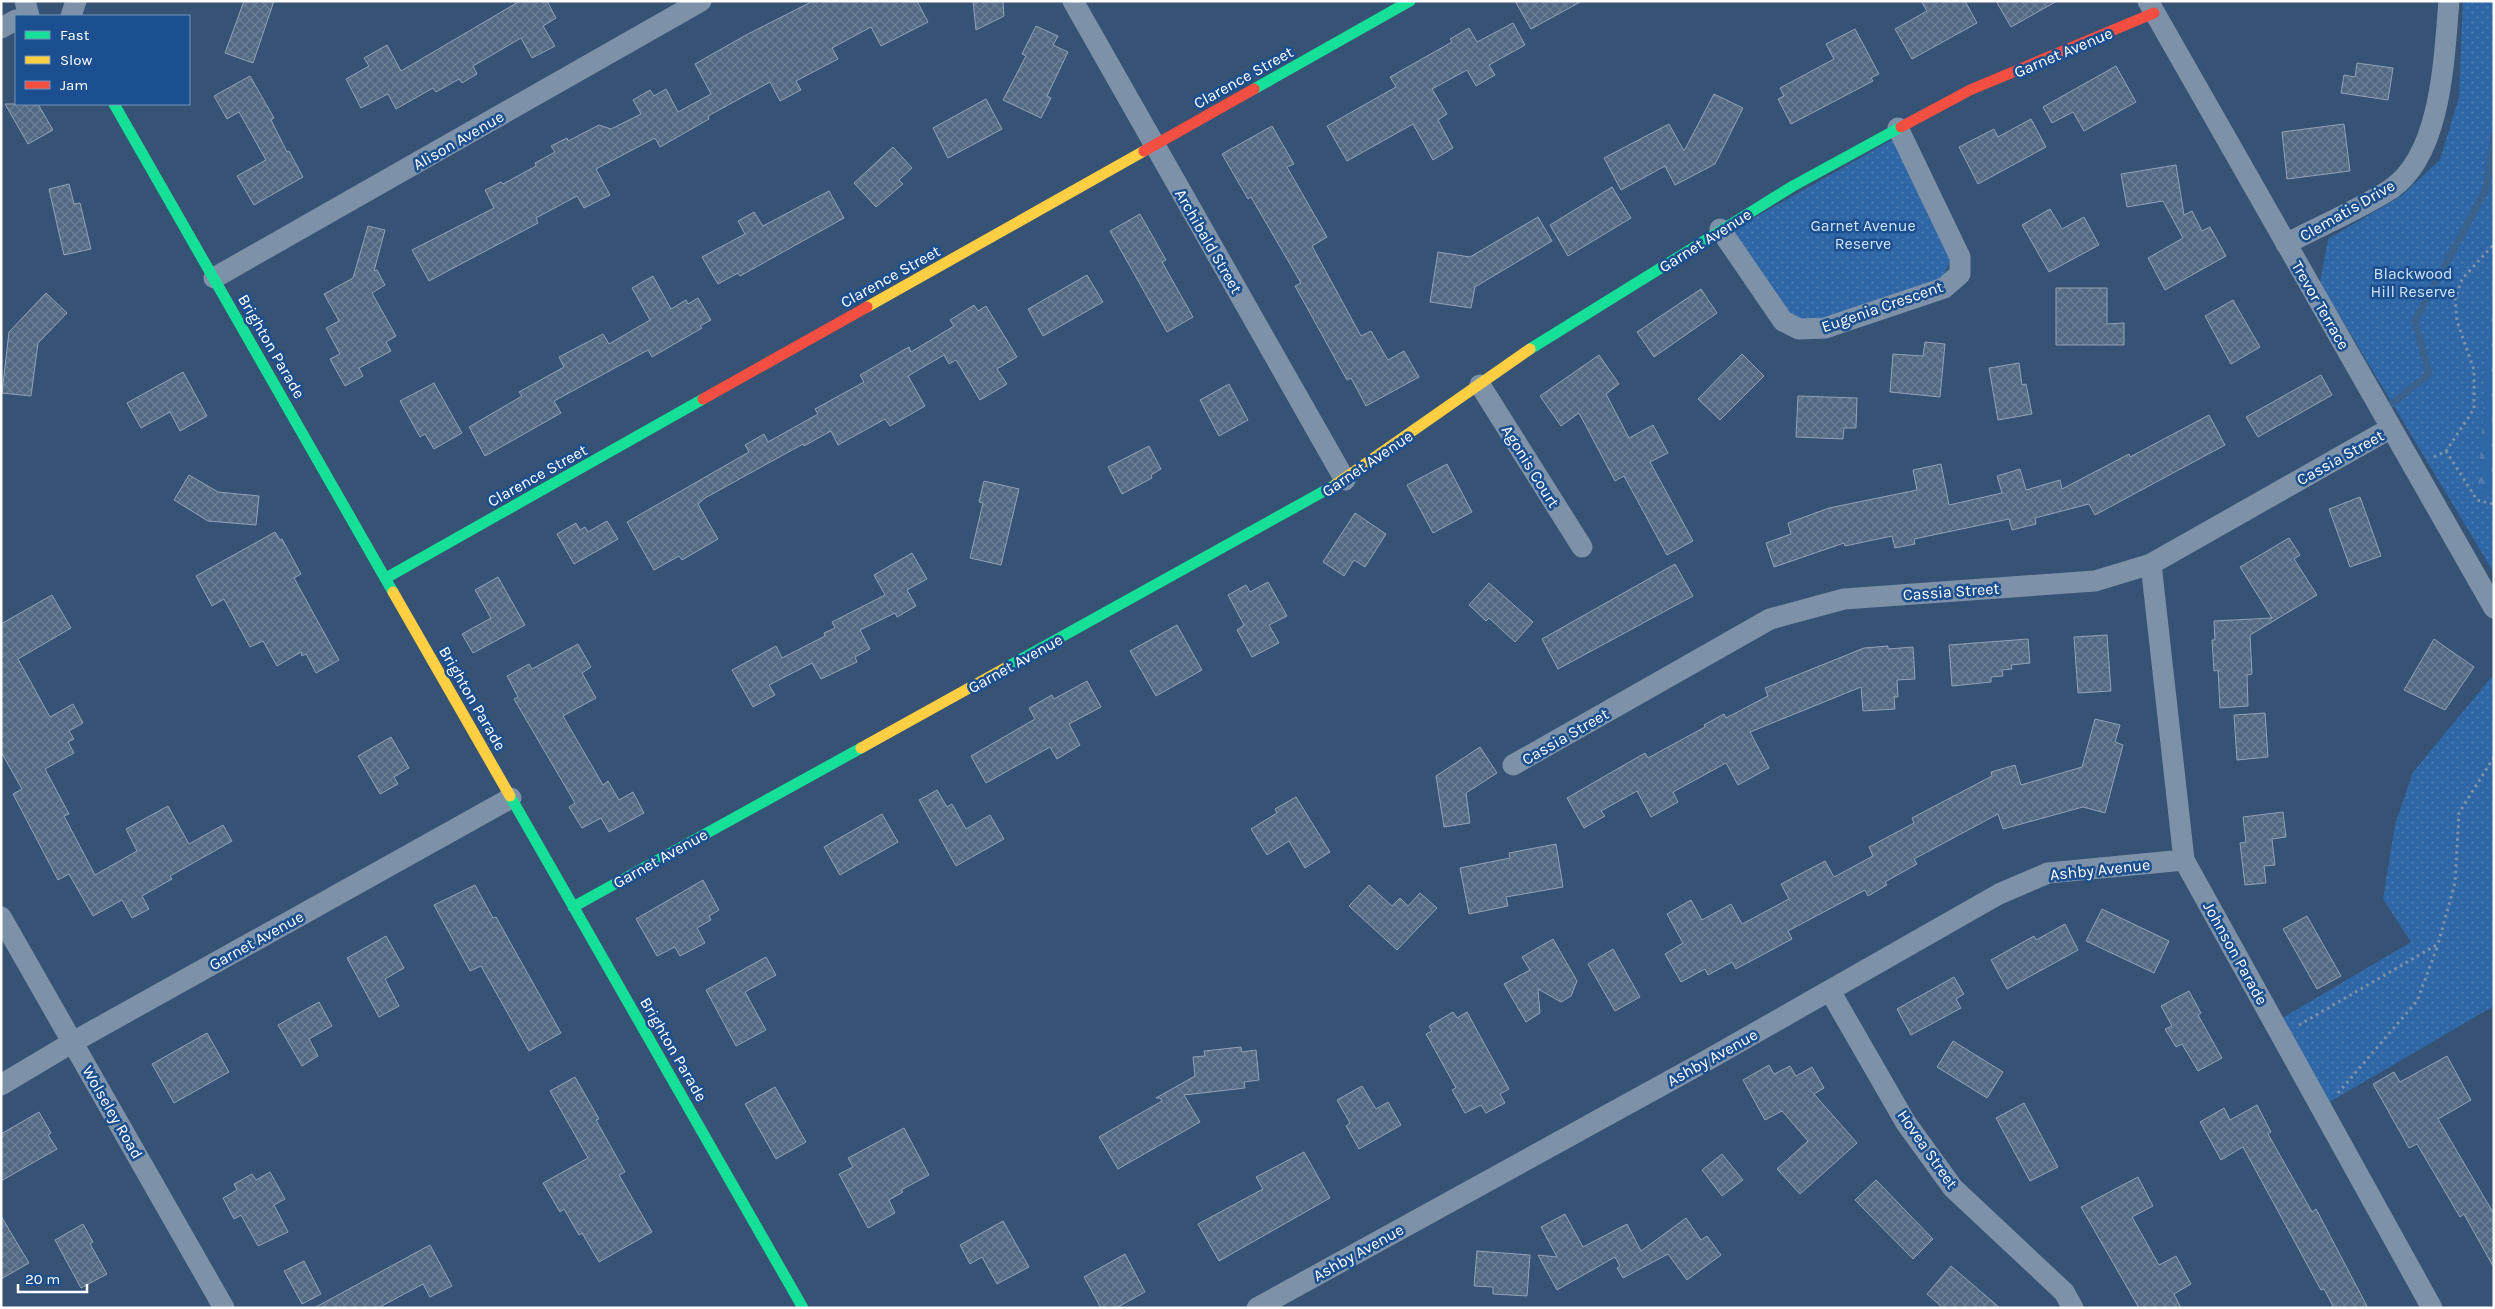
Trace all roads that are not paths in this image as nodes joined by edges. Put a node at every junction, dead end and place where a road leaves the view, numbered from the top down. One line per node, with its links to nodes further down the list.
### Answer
1 (76, 1): 7 (street)
2 (701, 1): 15 (street, Alison Avenue)
3 (1073, 1): 12 (street, Archibald Street)
4 (1410, 1): 12 (street, Clarence Street)
5 (2448, 1): 14 (street, Clematis Drive)
6 (2151, 7): 11 (street, Garnet Avenue); 14 (street, Trevor Terrace)
7 (71, 15)
8 (15, 19): 9 (street)
9 (1, 28)
10 (115, 105): 15 (street, Brighton Parade)
11 (1898, 128): 13 (street, Garnet Avenue); 13 (street, Eugenia Crescent)
12 (1154, 146): 18 (street, Archibald Street); 21 (street, Clarence Street)
13 (1720, 229): 16 (street, Garnet Avenue)
14 (2286, 244): 17 (street, Trevor Terrace)
15 (214, 278): 21 (street, Brighton Parade)
16 (1480, 385): 18 (street, Garnet Avenue); 19 (street, Agonis Court)
17 (2391, 428): 20 (street, Cassia Street); 22 (street, Trevor Terrace)
18 (1345, 480): 26 (street, Garnet Avenue)
19 (1582, 547)
20 (2151, 564): 23 (street, Cassia Street); 25 (street, Johnson Parade)
21 (386, 578): 24 (street, Brighton Parade)
22 (2494, 608)
23 (1513, 765)
24 (511, 798): 26 (street, Brighton Parade); 29 (street, Garnet Avenue)
25 (2184, 860): 28 (street, Ashby Avenue); 35 (street, Johnson Parade)
26 (573, 907): 32 (street, Brighton Parade)
27 (1, 917): 29 (street, Wolseley Road)
28 (1830, 991): 33 (street, Ashby Avenue); 34 (street, Hovea Street)
29 (73, 1042): 30 (street, Garnet Avenue); 31 (street, Wolseley Road)
30 (1, 1085)
31 (224, 1308)
32 (803, 1308)
33 (1257, 1308)
34 (2073, 1308)
35 (2432, 1308)

